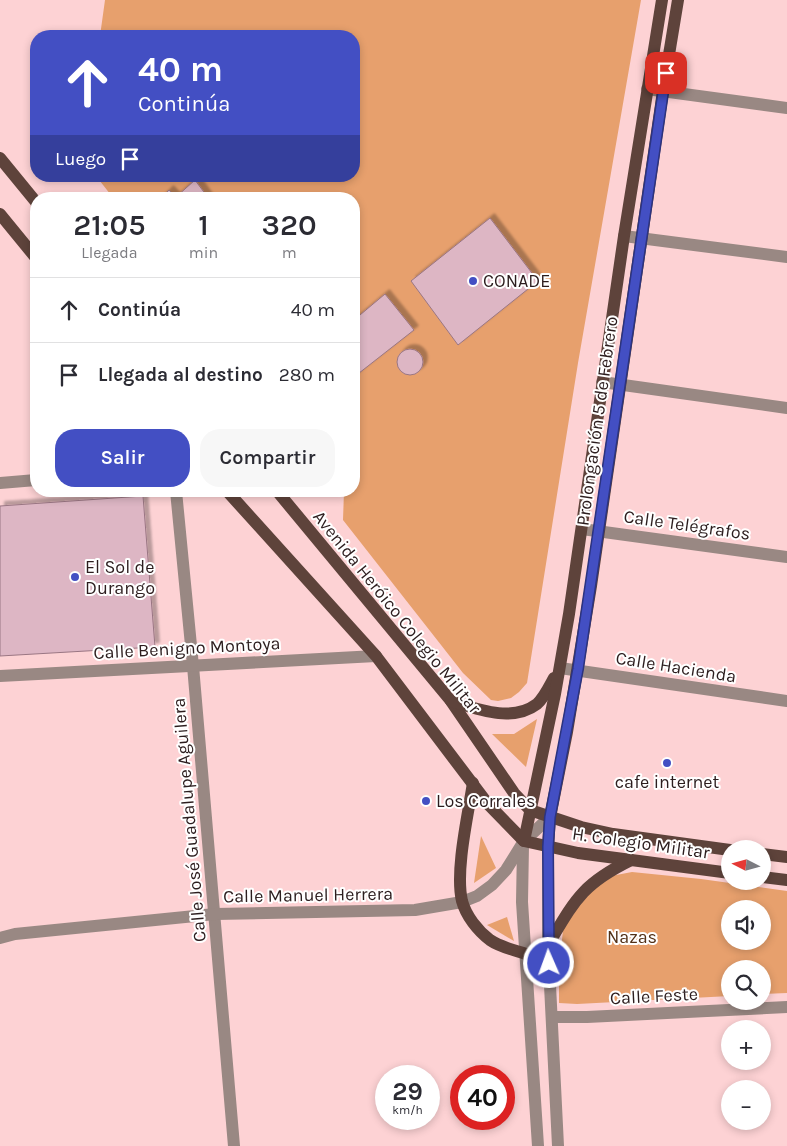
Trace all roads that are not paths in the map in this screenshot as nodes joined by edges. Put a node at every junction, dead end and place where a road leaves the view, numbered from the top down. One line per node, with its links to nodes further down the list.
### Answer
1 (662, 0): 3 (main road, Prolongación 5 de Febrero)
2 (678, 0): 4 (main road, Prolongación 5 de Febrero)
3 (647, 89): 4 (street); 9 (main road, Prolongación 5 de Febrero)
4 (663, 91): 5 (street); 10 (main road, Prolongación 5 de Febrero)
5 (787, 108)
6 (0, 158): 7 (main road)
7 (30, 195)
8 (0, 214): 11 (main road)
9 (624, 236): 10 (street); 13 (main road, Prolongación 5 de Febrero)
10 (642, 238): 12 (street); 14 (main road, Prolongación 5 de Febrero)
11 (30, 251)
12 (787, 257)
13 (602, 382): 14 (street); 21 (main road, Prolongación 5 de Febrero)
14 (620, 384): 15 (street); 22 (main road, Prolongación 5 de Febrero)
15 (787, 408)
16 (30, 480): 17 (street)
17 (0, 483)
18 (177, 497): 25 (street, Calle José Guadalupe Aguilera)
19 (233, 497): 24 (main road)
20 (282, 497): 29 (main road, Avenida Heróico Colegio Militar)
21 (582, 529): 22 (street, Calle Telégrafos); 26 (main road, Prolongación 5 de Febrero)
22 (598, 531): 23 (street, Calle Telégrafos); 27 (main road, Prolongación 5 de Febrero)
23 (787, 556)
24 (376, 656): 25 (street, Calle Benigno Montoya); 31 (main road)
25 (193, 666): 28 (street, Calle Benigno Montoya); 44 (street, Calle José Guadalupe Aguilera)
26 (560, 668): 27 (street, Calle Hacienda); 29 (main road); 32 (main road, Prolongación 5 de Febrero)
27 (578, 669): 30 (street, Calle Hacienda); 33 (main road, Prolongación 5 de Febrero)
28 (0, 676)
29 (451, 701): 32 (main road, Avenida Heróico Colegio Militar)
30 (787, 701)
31 (473, 783): 34 (main road); 43 (main road)
32 (530, 810): 33 (main road, Avenida Heróico Colegio Militar); 34 (main road, Prolongación 5 de Febrero)
33 (550, 817): 34 (street, Calle Manuel Herrera); 35 (main road, Prolongación 5 de Febrero); 36 (main road, H. Colegio Militar)
34 (524, 841): 35 (main road); 43 (street, Calle Manuel Herrera); 47 (street)
35 (548, 847): 39 (main road, H. Colegio Militar); 46 (street)
36 (721, 849)
37 (771, 855): 38 (main road)
38 (787, 858)
39 (631, 860): 40 (main road, H. Colegio Militar); 46 (main road)
40 (721, 872)
41 (771, 878): 42 (main road)
42 (787, 880)
43 (462, 902): 44 (street, Calle Manuel Herrera); 47 (main road)
44 (215, 914): 45 (street, Calle Manuel Herrera); 50 (street, Calle José Guadalupe Aguilera)
45 (0, 938)
46 (548, 945): 49 (street)
47 (526, 954): 51 (street)
48 (787, 1007): 49 (street, Calle Feste)
49 (552, 1017): 52 (street)
50 (234, 1146)
51 (538, 1146)
52 (558, 1146)

